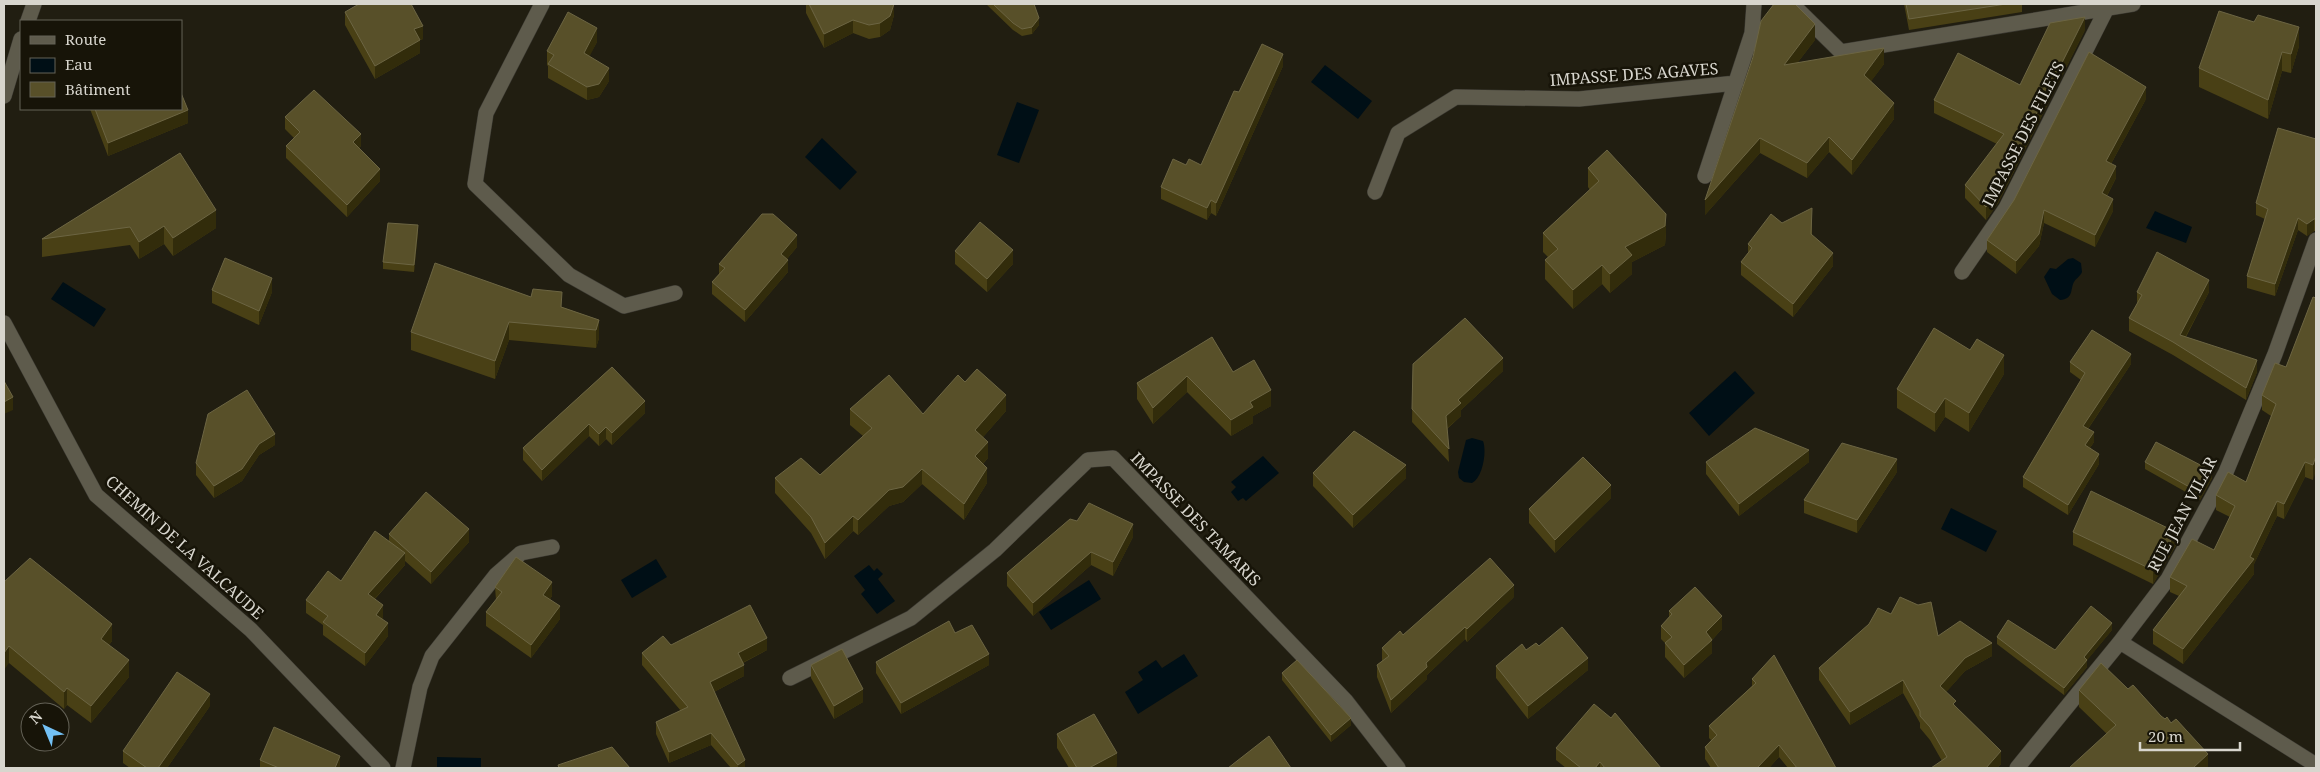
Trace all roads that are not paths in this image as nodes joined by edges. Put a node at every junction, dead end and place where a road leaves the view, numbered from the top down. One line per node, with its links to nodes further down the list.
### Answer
1 (34, 4): 7 (street)
2 (542, 4): 15 (street)
3 (1754, 4): 9 (street, IMPASSE DES AGAVES)
4 (1792, 4): 6 (street)
5 (2134, 4): 6 (street)
6 (2107, 8): 14 (street, IMPASSE DES FILETS)
7 (28, 20)
8 (20, 42): 10 (street)
9 (1736, 83): 11 (street, IMPASSE DES AGAVES); 12 (street, IMPASSE DES AGAVES)
10 (4, 96)
11 (1705, 176)
12 (1375, 192)
13 (2316, 240): 18 (street, RUE JEAN VILAR)
14 (1962, 272)
15 (675, 293)
16 (4, 323): 21 (street, CHEMIN DE LA VALCAUDE)
17 (552, 547): 22 (street)
18 (2120, 642): 20 (street); 24 (street, RUE JEAN VILAR)
19 (790, 678): 23 (street, IMPASSE DES TAMARIS)
20 (2316, 765)
21 (383, 768)
22 (403, 768)
23 (1398, 768)
24 (2017, 768)

